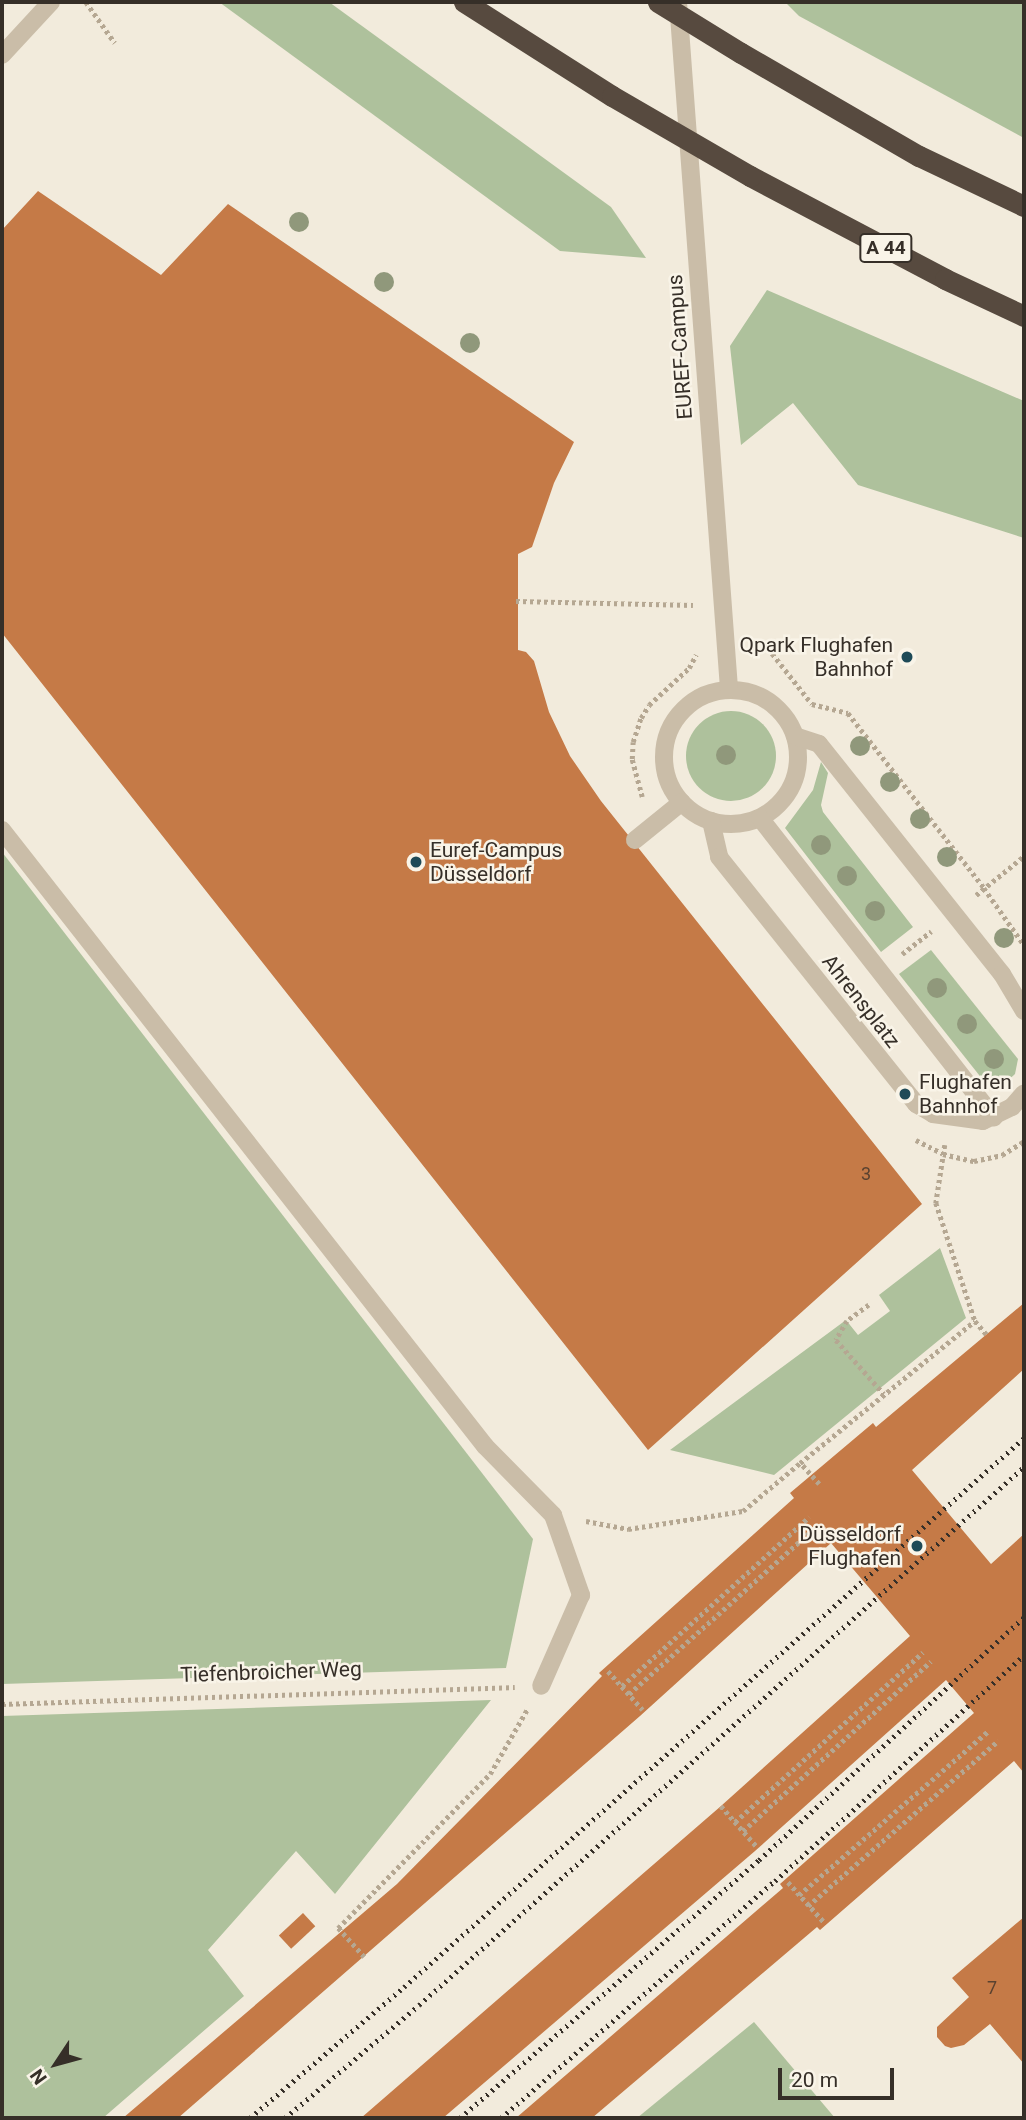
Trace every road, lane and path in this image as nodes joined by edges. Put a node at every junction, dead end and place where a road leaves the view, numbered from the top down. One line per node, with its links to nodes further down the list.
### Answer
1 (51, 2): 7 (street)
2 (86, 2): 6 (path)
3 (464, 2): 9 (highway, A 44, bridge)
4 (658, 2): 8 (highway, bridge)
5 (678, 2): 12 (street, EUREF-Campus)
6 (115, 43)
7 (2, 55)
8 (1024, 206)
9 (1024, 316)
10 (516, 601): 11 (path)
11 (693, 606)
12 (729, 689): 13 (street); 14 (street)
13 (795, 736): 15 (street); 20 (street)
14 (682, 802): 16 (street); 18 (street)
15 (760, 818): 16 (street); 21 (street)
16 (711, 821): 24 (street, Ahrensplatz)
17 (2, 830): 32 (street)
18 (635, 840)
19 (1024, 856): 20 (path)
20 (954, 913): 21 (path); 22 (street)
21 (880, 972): 24 (street)
22 (1024, 1011)
23 (1024, 1093): 24 (street)
24 (994, 1118)
25 (1024, 1141): 27 (path)
26 (869, 1306): 29 (path)
27 (975, 1321): 28 (path); 29 (path)
28 (987, 1335)
29 (884, 1394): 30 (path)
30 (800, 1463): 31 (path); 32 (path)
31 (819, 1485)
32 (553, 1515): 38 (street)
33 (809, 1517): 39 (path)
34 (817, 1526): 40 (path)
35 (923, 1652): 46 (path)
36 (931, 1661): 47 (path)
37 (608, 1671): 39 (path)
38 (541, 1686): 41 (path, Tiefenbroicher Weg); 53 (path)
39 (622, 1686): 40 (path)
40 (629, 1694): 42 (path)
41 (2, 1704)
42 (643, 1710)
43 (988, 1731): 50 (path)
44 (998, 1741): 51 (path)
45 (721, 1805): 46 (path)
46 (735, 1822): 47 (path)
47 (743, 1831): 48 (path)
48 (758, 1848)
49 (788, 1882): 50 (path)
50 (799, 1895): 51 (path)
51 (808, 1906): 52 (path)
52 (824, 1922)
53 (364, 1957)

